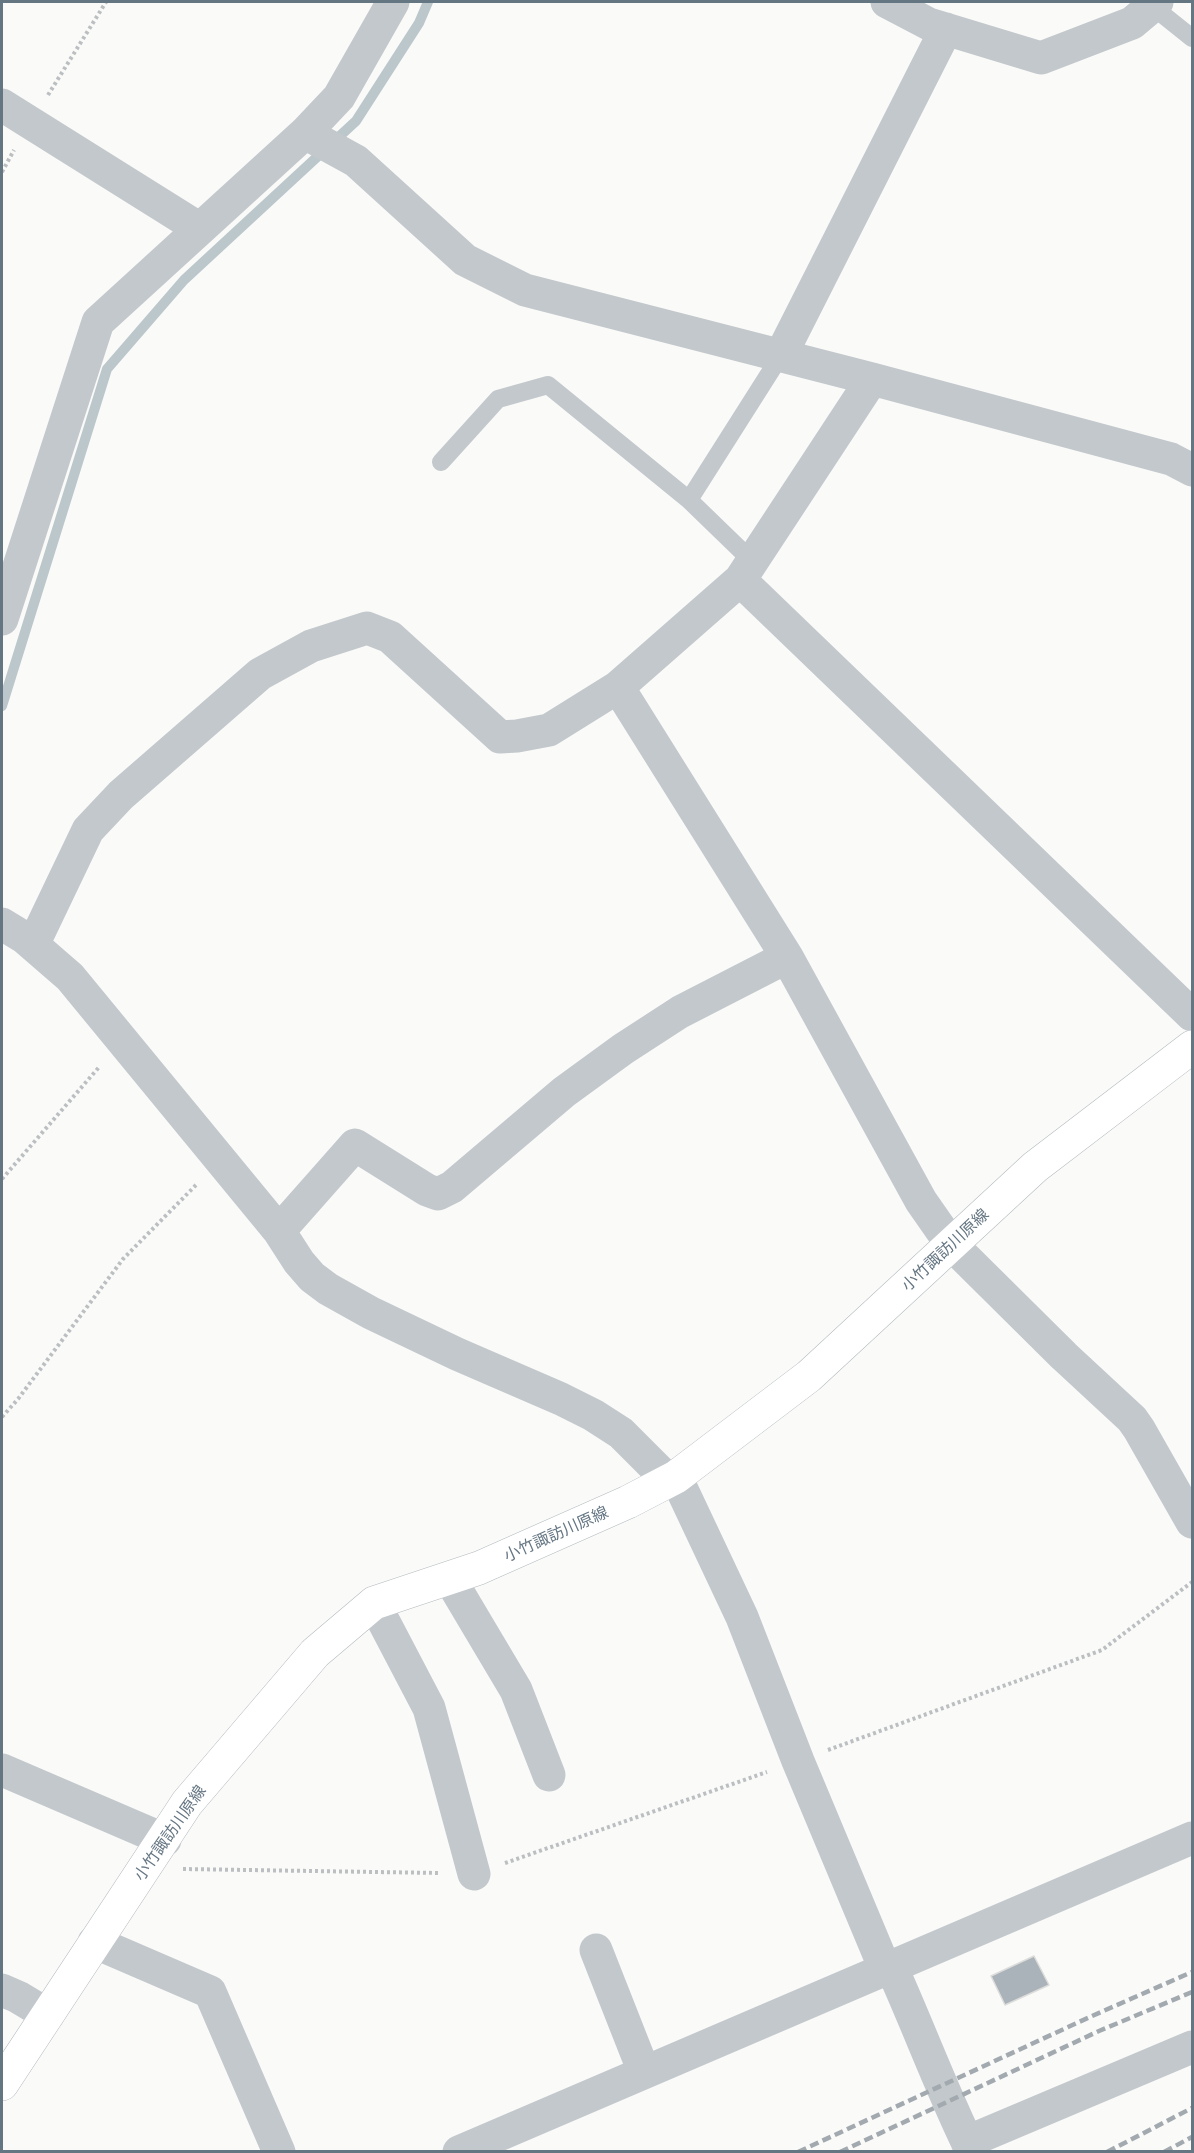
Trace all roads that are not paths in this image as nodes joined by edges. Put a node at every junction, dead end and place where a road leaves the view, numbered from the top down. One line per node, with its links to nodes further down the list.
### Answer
1 (393, 2): 7 (street)
2 (887, 2): 4 (street)
3 (1152, 3): 4 (street); 5 (lane)
4 (946, 29): 9 (street)
5 (1192, 38)
6 (2, 105): 8 (street)
7 (306, 134): 8 (street); 9 (street)
8 (200, 229): 15 (street)
9 (781, 355): 10 (street); 13 (lane)
10 (872, 379): 12 (street); 14 (street)
11 (441, 462): 13 (lane)
12 (1192, 470)
13 (689, 500): 14 (lane)
14 (746, 571): 16 (street); 20 (street)
15 (2, 619)
16 (618, 687): 18 (street); 19 (street)
17 (2, 924): 18 (street)
18 (33, 945): 22 (street)
19 (787, 957): 22 (street); 23 (street)
20 (1192, 1015)
21 (1192, 1047): 23 (main road, 小竹諏訪川原線)
22 (279, 1231): 24 (street)
23 (951, 1244): 24 (main road, 小竹諏訪川原線); 25 (street)
24 (672, 1479): 26 (main road, 小竹諏訪川原線); 35 (street)
25 (1192, 1522)
26 (450, 1579): 27 (main road, 小竹諏訪川原線); 29 (street)
27 (374, 1603): 31 (main road, 小竹諏訪川原線); 32 (street)
28 (2, 1770): 31 (street)
29 (549, 1775)
30 (1192, 1838): 35 (street)
31 (165, 1840): 33 (main road, 小竹諏訪川原線)
32 (474, 1874)
33 (94, 1942): 37 (main road, 小竹諏訪川原線); 42 (street)
34 (596, 1950): 39 (street)
35 (888, 1968): 39 (street); 41 (street)
36 (2, 1990): 37 (street)
37 (48, 2015): 40 (main road, 小竹諏訪川原線)
38 (1192, 2047): 41 (street)
39 (644, 2072): 43 (street)
40 (2, 2084)
41 (969, 2147)
42 (279, 2151)
43 (459, 2151)

